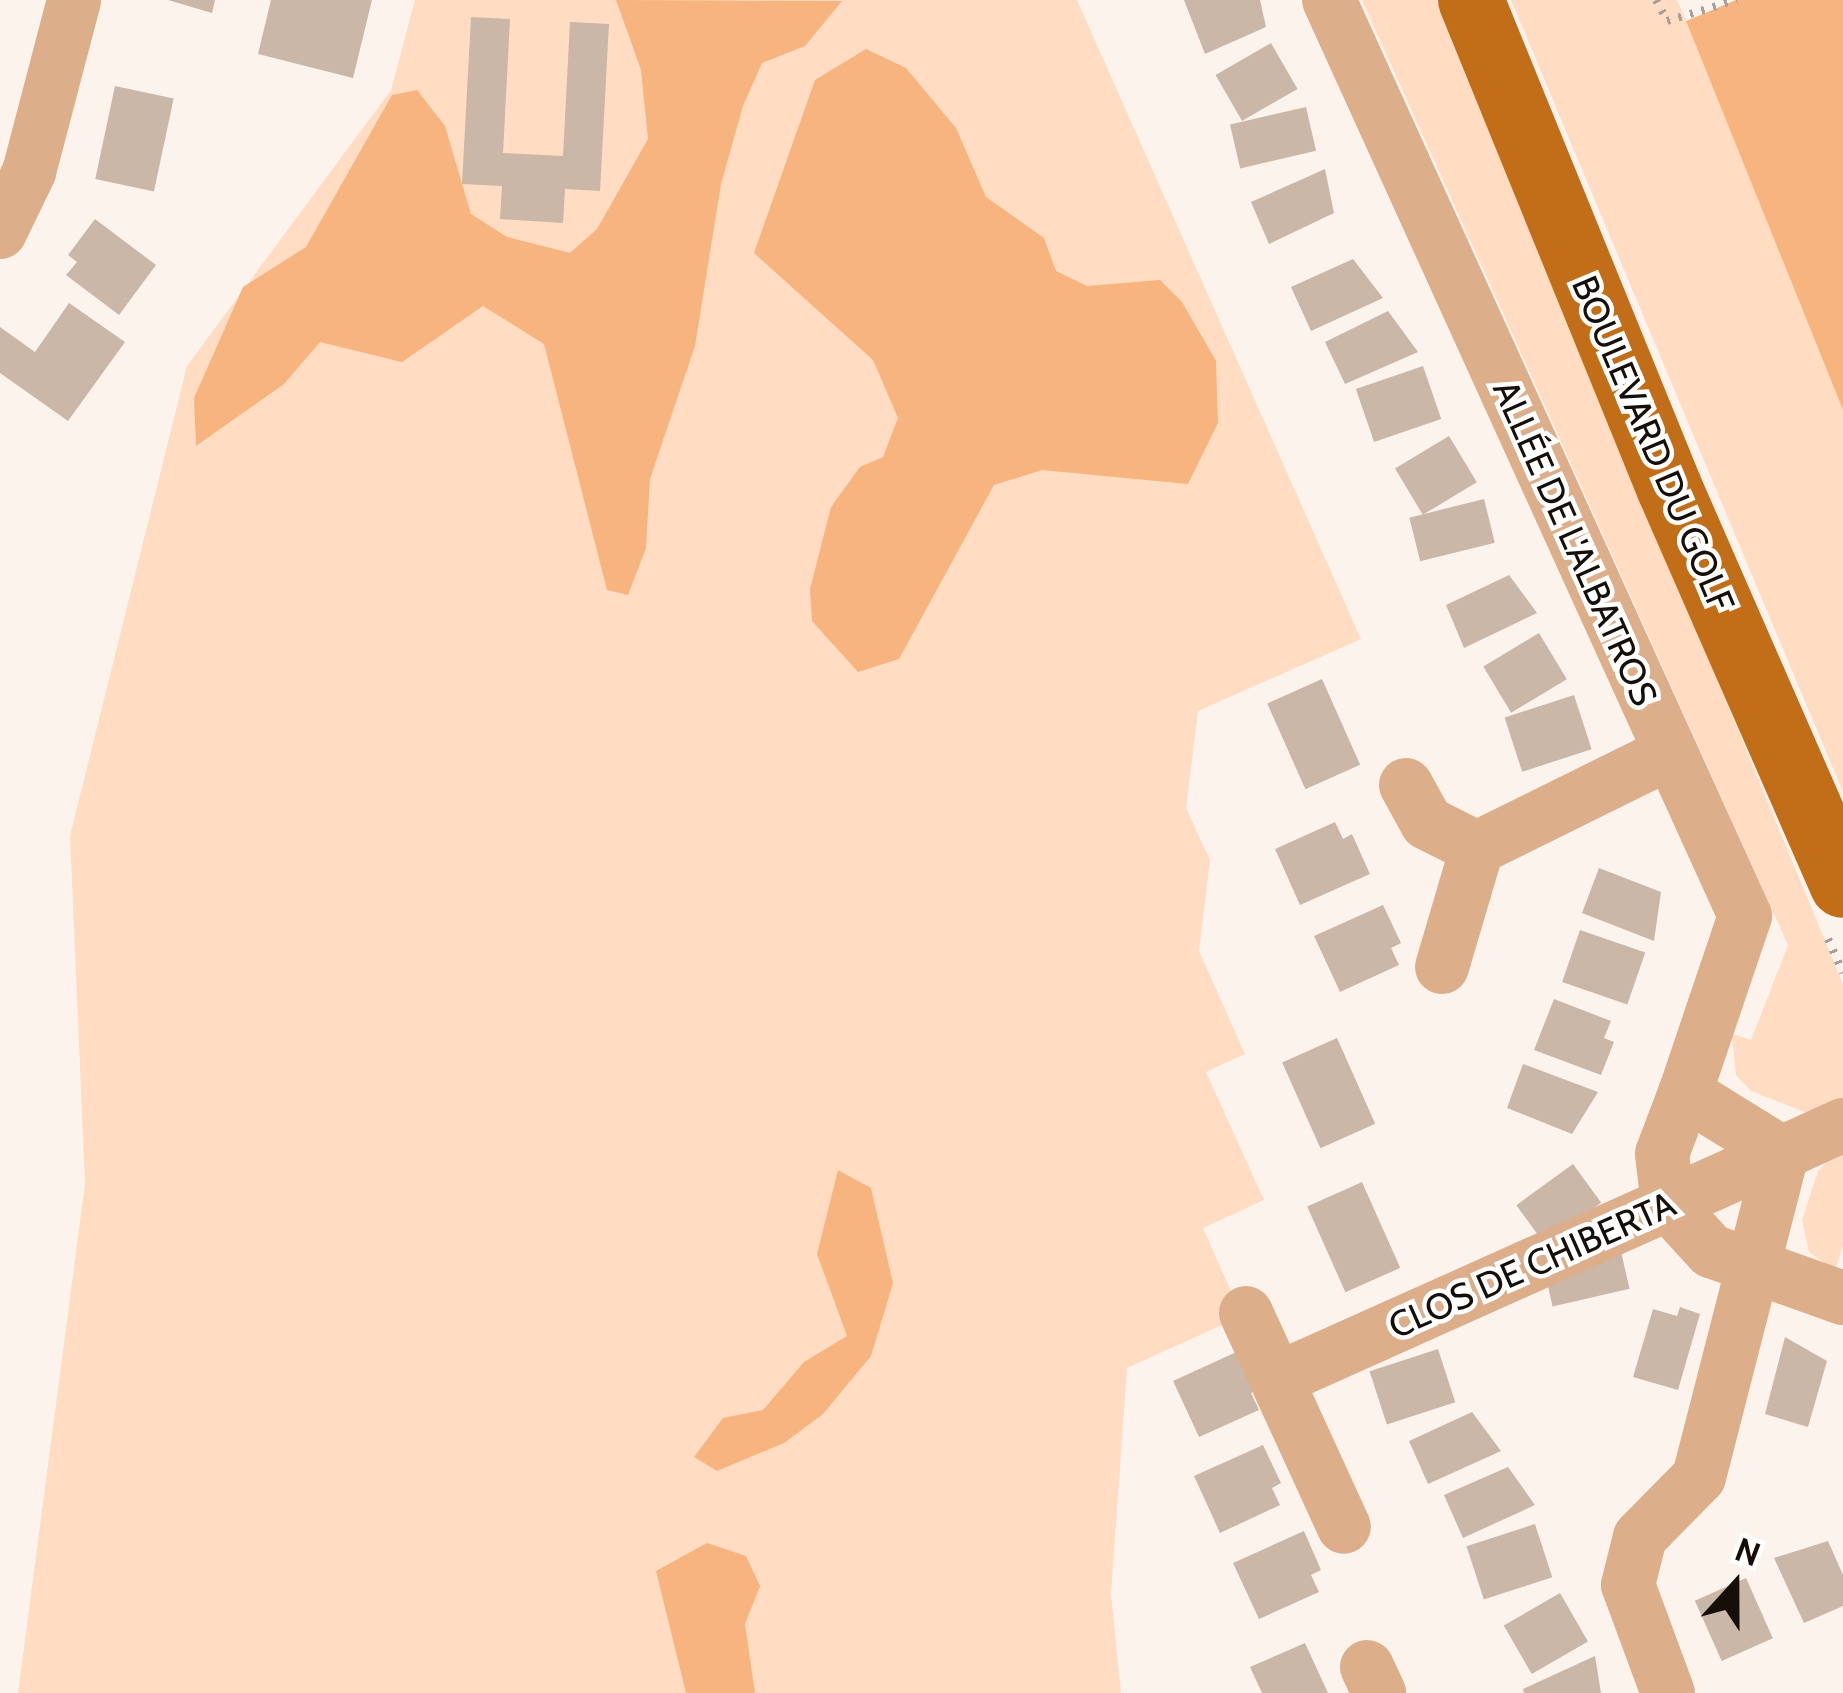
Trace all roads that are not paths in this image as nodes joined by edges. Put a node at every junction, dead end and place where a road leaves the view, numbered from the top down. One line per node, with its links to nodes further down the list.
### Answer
1 (74, 0): 4 (street)
2 (1329, 0): 5 (street, ALLÉE DE L'ALBATROS)
3 (1471, 0): 8 (main road, BOULEVARD DU GOLF)
4 (0, 232)
5 (1669, 753): 7 (street); 10 (street, ALLÉE DE L'ALBATROS)
6 (1406, 785): 7 (street)
7 (1477, 848): 9 (street)
8 (1843, 885)
9 (1442, 967)
10 (1685, 1093): 12 (street); 13 (street, ALLÉE DE L'ALBATROS)
11 (1843, 1125): 12 (street)
12 (1782, 1153): 13 (street, CLOS DE CHIBERTA); 14 (street)
13 (1668, 1204): 14 (street); 17 (street, CLOS DE CHIBERTA)
14 (1752, 1268): 15 (street); 19 (street)
15 (1843, 1298)
16 (1246, 1312): 17 (street)
17 (1282, 1377): 18 (street)
18 (1344, 1527)
19 (1668, 1693)

